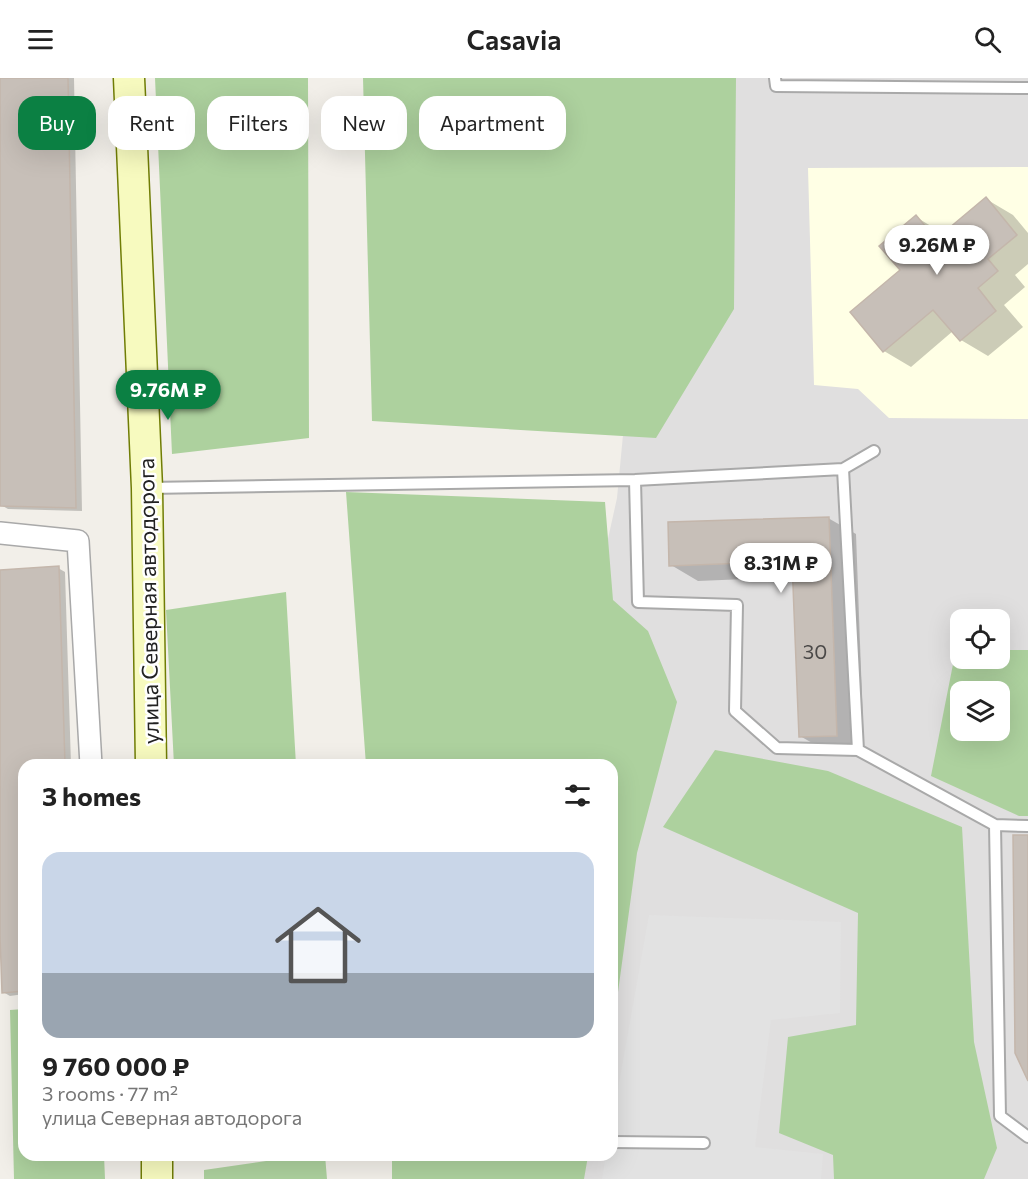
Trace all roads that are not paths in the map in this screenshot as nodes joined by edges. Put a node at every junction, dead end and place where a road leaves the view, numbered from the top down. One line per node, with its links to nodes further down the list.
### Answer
1 (129, 78): 7 (main road, улица Северная автодорога)
2 (775, 78): 3 (lane)
3 (1028, 88)
4 (874, 451): 5 (lane)
5 (843, 469): 6 (lane); 9 (lane)
6 (635, 480): 7 (lane); 9 (lane)
7 (147, 488): 11 (main road, улица Северная автодорога)
8 (0, 533): 10 (street)
9 (858, 750): 12 (lane)
10 (91, 759)
11 (151, 759)
12 (995, 825): 13 (lane); 14 (lane)
13 (1028, 826)
14 (1028, 1137)
15 (618, 1142): 16 (lane)
16 (704, 1143)
17 (157, 1161): 18 (main road)
18 (157, 1179)

